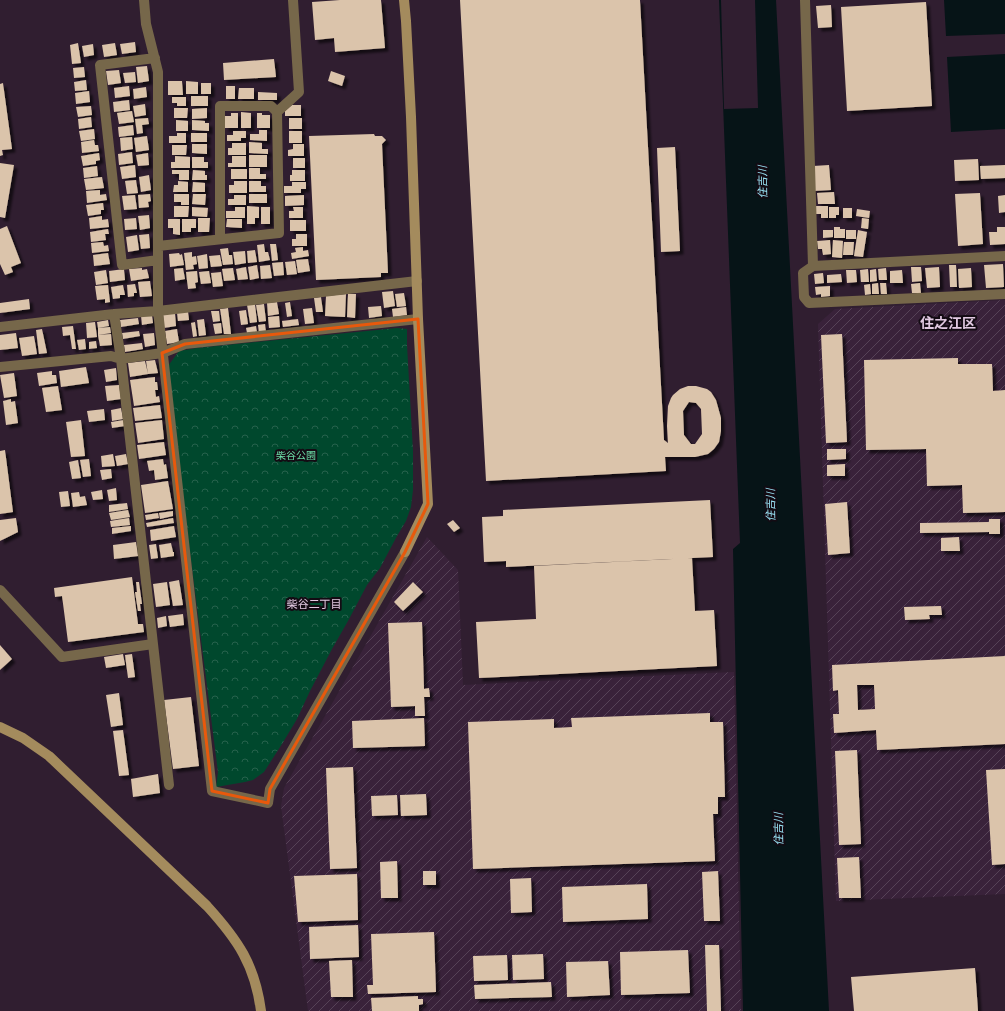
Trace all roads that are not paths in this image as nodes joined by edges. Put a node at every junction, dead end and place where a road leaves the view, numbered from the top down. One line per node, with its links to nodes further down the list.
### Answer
1 (144, 0): 5 (street)
2 (293, 0): 6 (street)
3 (404, 0): 12 (street)
4 (805, 0): 11 (street)
5 (155, 58): 8 (street); 10 (street)
6 (277, 112): 7 (street); 7 (street)
7 (220, 240): 8 (street)
8 (158, 246): 10 (street)
9 (1005, 256): 11 (street)
10 (158, 260): 14 (street)
11 (812, 266): 13 (street)
12 (417, 281): 14 (street); 16 (street)
13 (1005, 294)
14 (158, 311): 15 (street); 18 (street)
15 (114, 314): 17 (street); 19 (street)
16 (418, 319): 18 (street); 18 (street)
17 (0, 327)
18 (162, 353): 19 (street)
19 (121, 359): 20 (street); 22 (street)
20 (0, 367)
21 (0, 590): 22 (street)
22 (153, 644): 24 (street)
23 (0, 728): 25 (street)
24 (169, 786)
25 (261, 1011)

